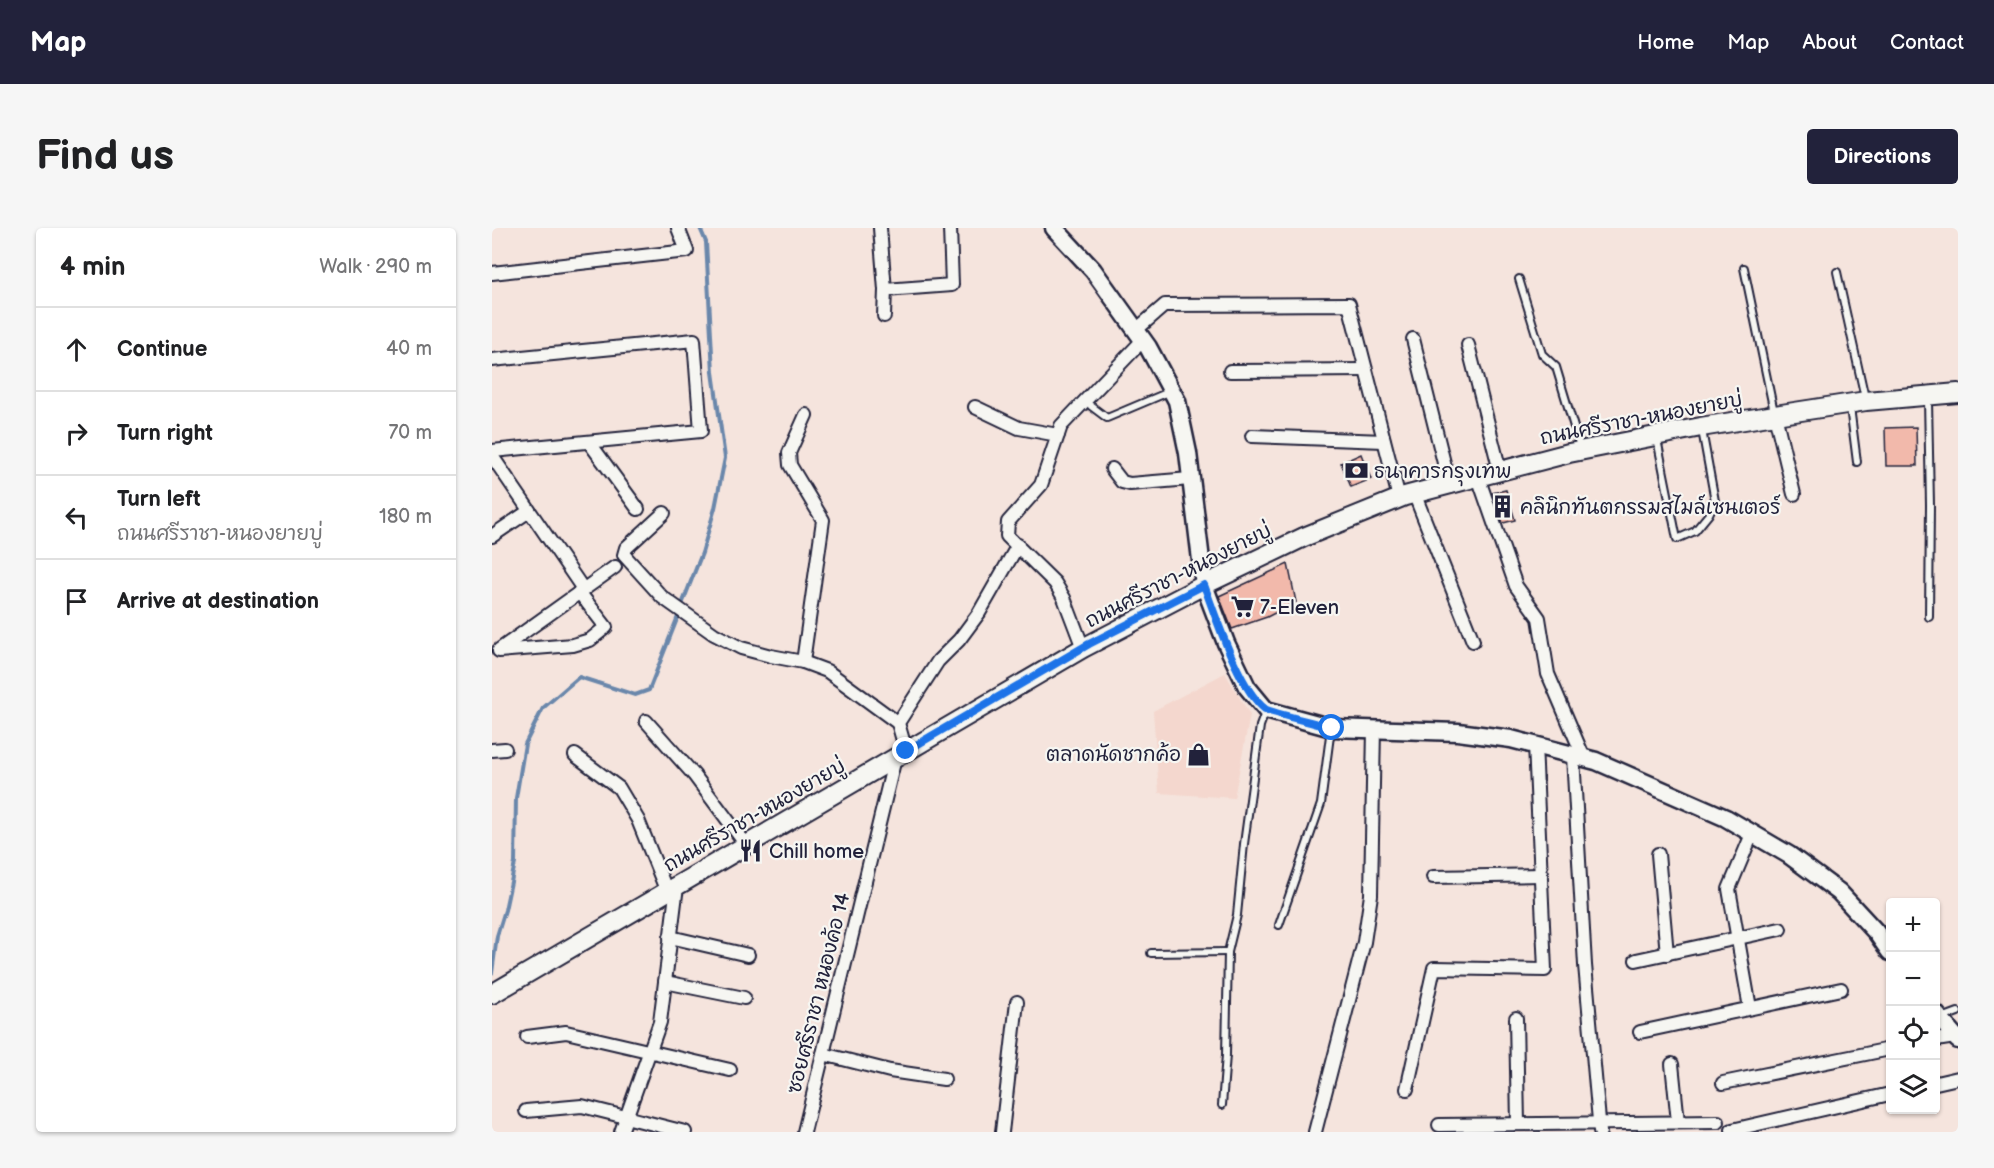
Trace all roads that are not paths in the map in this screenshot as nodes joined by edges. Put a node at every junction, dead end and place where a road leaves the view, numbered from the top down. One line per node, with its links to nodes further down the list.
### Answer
1 (678, 228): 7 (street)
2 (880, 228): 9 (street)
3 (950, 228): 9 (street)
4 (1054, 228): 11 (street)
5 (1744, 268): 24 (lane)
6 (1837, 272): 20 (lane)
7 (492, 273)
8 (1519, 279): 32 (lane)
9 (885, 291): 10 (street)
10 (884, 316)
11 (1139, 335): 15 (street); 17 (street); 26 (street)
12 (1413, 339): 39 (street)
13 (1468, 345): 36 (street)
14 (492, 360): 30 (street)
15 (1366, 370): 16 (street); 29 (street)
16 (1230, 371)
17 (1171, 391): 21 (lane); 38 (street)
18 (1958, 393): 19 (main road, ถนนศรีราชา-หนองยายบู่)
19 (1928, 396): 20 (main road, ถนนศรีราชา-หนองยายบู่); 50 (lane)
20 (1858, 402): 24 (main road, ถนนศรีราชา-หนองยายบู่); 34 (lane)
21 (1091, 406)
22 (975, 407): 26 (street)
23 (806, 415): 54 (street)
24 (1775, 415): 25 (main road, ถนนศรีราชา-หนองยายบู่); 40 (street)
25 (1701, 427): 28 (main road, ถนนศรีราชา-หนองยายบู่); 28 (lane)
26 (1058, 435): 46 (street)
27 (1252, 436): 29 (street)
28 (1657, 436): 32 (main road, ถนนศรีราชา-หนองยายบู่)
29 (1384, 441): 41 (street)
30 (589, 442): 31 (street); 42 (street)
31 (492, 451)
32 (1581, 451): 36 (main road, ถนนศรีราชา-หนองยายบู่)
33 (492, 456): 43 (street)
34 (1857, 462)
35 (1112, 469): 38 (street)
36 (1500, 471): 37 (main road, ถนนศรีราชา-หนองยายบู่)
37 (1478, 477): 39 (main road, ถนนศรีราชา-หนองยายบู่); 63 (street)
38 (1190, 479): 48 (street)
39 (1449, 483): 41 (main road, ถนนศรีราชา-หนองยายบู่)
40 (1794, 494)
41 (1407, 496): 48 (main road, ถนนศรีราชา-หนองยายบู่); 51 (street)
42 (638, 509)
43 (529, 511): 45 (street); 49 (street)
44 (664, 513): 54 (street)
45 (492, 536)
46 (1018, 544): 52 (street); 57 (street)
47 (615, 567): 49 (street)
48 (1204, 585): 52 (main road, ถนนศรีราชา-หนองยายบู่); 55 (street)
49 (581, 591): 53 (street); 53 (street)
50 (1929, 617)
51 (1473, 641)
52 (1083, 648): 62 (main road, ถนนศรีราชา-หนองยายบู่)
53 (496, 651)
54 (803, 662): 57 (street)
55 (1266, 710): 58 (street); 76 (lane)
56 (646, 721): 65 (street)
57 (898, 723): 62 (street)
58 (1332, 728): 59 (street); 70 (lane)
59 (1374, 728): 60 (street); 118 (street)
60 (1535, 744): 63 (street); 67 (street)
61 (575, 755): 69 (street)
62 (901, 755): 65 (main road, ถนนศรีราชา-หนองยายบู่); 96 (street, ซอยศรีราชา หนองค้อ 14)
63 (1579, 757): 64 (street); 112 (street)
64 (1752, 834): 73 (street); 74 (street)
65 (747, 846): 69 (main road, ถนนศรีราชา-หนองยายบู่)
66 (1658, 854): 77 (street)
67 (1541, 875): 68 (street); 103 (street)
68 (1433, 877)
69 (672, 889): 72 (street); 82 (main road, ถนนศรีราชา-หนองยายบู่)
70 (1279, 926)
71 (1780, 929): 73 (street)
72 (670, 937): 78 (street); 80 (street)
73 (1738, 939): 77 (street); 85 (street)
74 (1886, 946)
75 (1151, 952): 76 (lane)
76 (1228, 952): 105 (lane)
77 (1667, 954): 79 (street)
78 (748, 955)
79 (1636, 960)
80 (665, 982): 83 (street); 94 (street)
81 (1841, 989): 85 (street)
82 (495, 992)
83 (744, 998)
84 (1017, 1002): 117 (street)
85 (1750, 1008): 90 (street)
86 (1958, 1012): 87 (lane)
87 (1940, 1016)
88 (1516, 1018): 110 (street)
89 (1940, 1018): 92 (street)
90 (1640, 1032)
91 (527, 1037): 94 (street)
92 (1956, 1038): 93 (street)
93 (1940, 1040)
94 (649, 1051): 98 (street); 107 (street)
95 (1886, 1051): 102 (street)
96 (823, 1054): 100 (street); 116 (street, ซอยศรีราชา หนองค้อ 14)
97 (1672, 1064): 108 (street)
98 (730, 1070)
99 (1958, 1078): 101 (street)
100 (944, 1079)
101 (1940, 1082)
102 (1724, 1083)
103 (1407, 1089)
104 (1886, 1095): 113 (street)
105 (1222, 1105)
106 (526, 1111): 107 (street)
107 (626, 1117): 114 (street); 115 (street)
108 (1678, 1122): 109 (street); 112 (street)
109 (1718, 1122)
110 (1518, 1124): 111 (street); 112 (street)
111 (1439, 1125)
112 (1599, 1128)
113 (1732, 1130)
114 (621, 1132)
115 (685, 1132)
116 (804, 1132)
117 (1002, 1132)
118 (1315, 1132)

